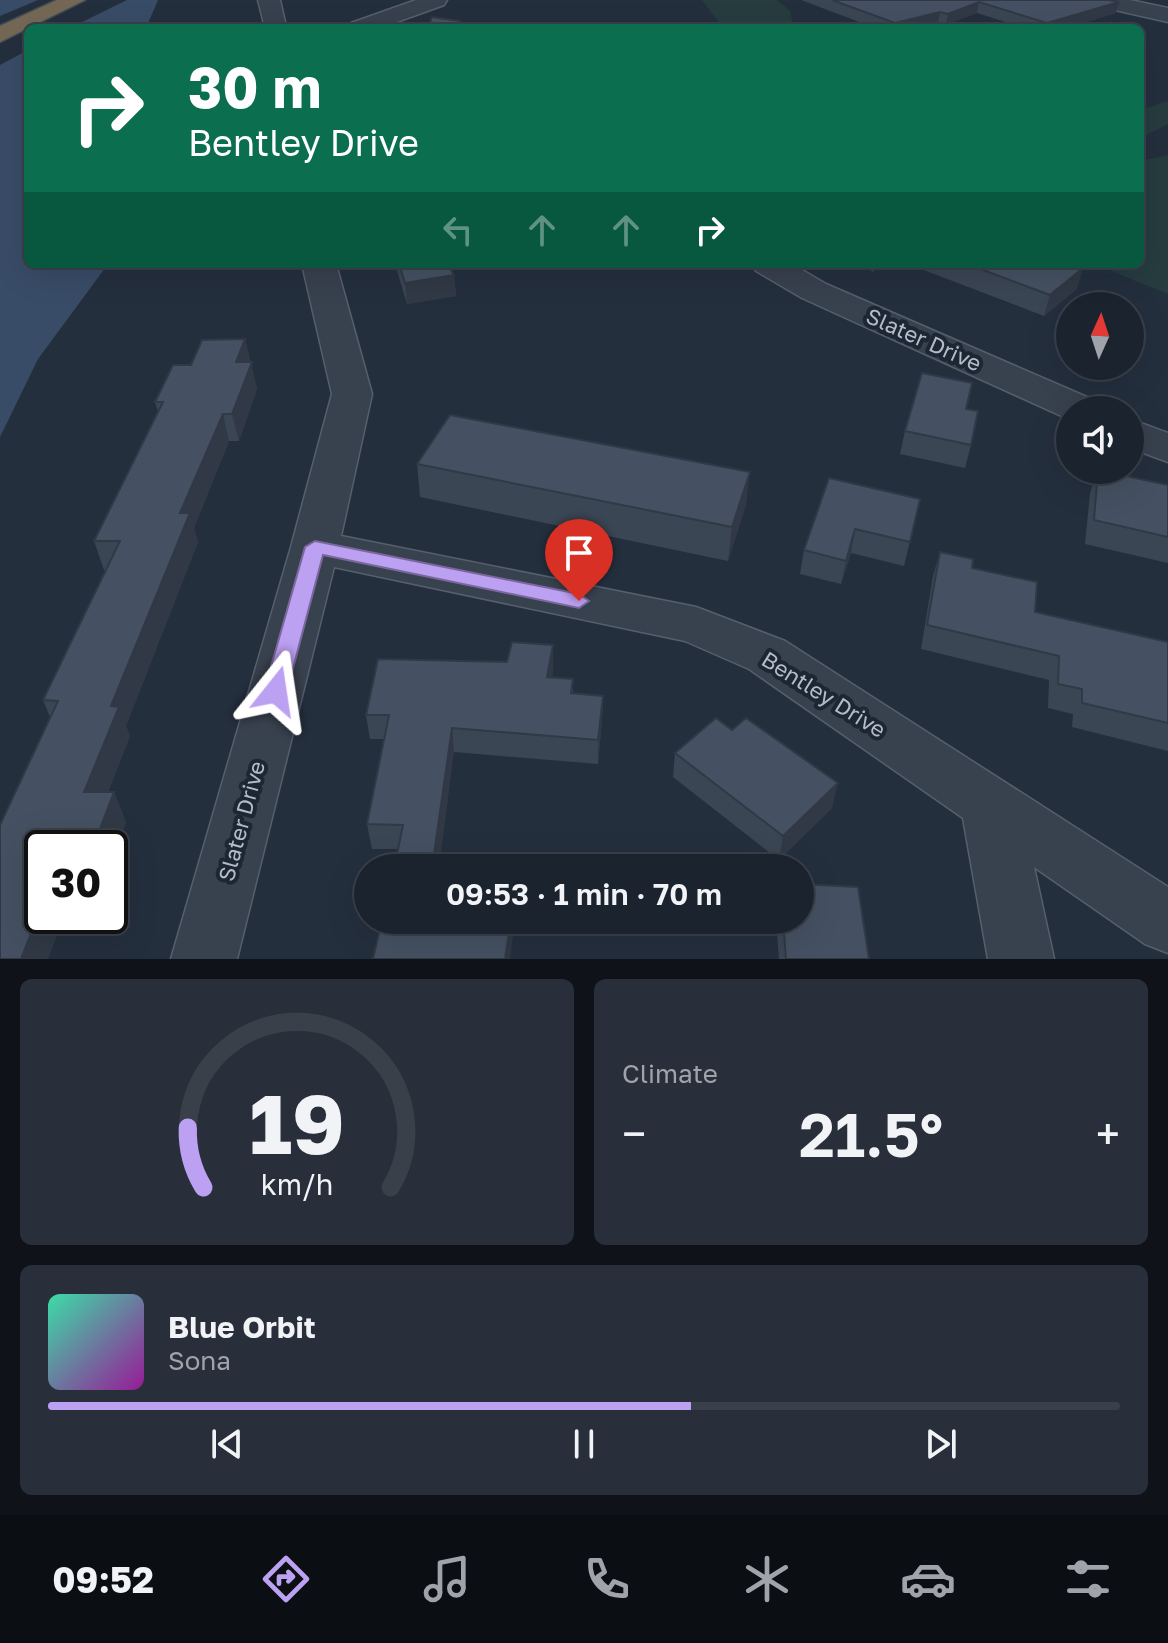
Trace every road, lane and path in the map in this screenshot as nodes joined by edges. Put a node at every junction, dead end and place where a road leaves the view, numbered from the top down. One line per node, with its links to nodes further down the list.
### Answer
1 (269, 0): 8 (street)
2 (436, 0): 9 (street)
3 (1101, 0): 5 (street)
4 (84, 3): 6 (highway); 7 (highway)
5 (1168, 15)
6 (29, 24)
7 (53, 24)
8 (274, 24)
9 (370, 24)
10 (24, 26): 11 (highway)
11 (0, 35)
12 (24, 40): 13 (highway)
13 (0, 53)
14 (320, 268): 19 (street, Slater Drive)
15 (775, 268): 16 (street, Slater Drive)
16 (1056, 398)
17 (1144, 438): 18 (street)
18 (1168, 449)
19 (315, 547): 20 (street, Bentley Drive); 22 (street, Slater Drive)
20 (990, 801): 21 (street, Bentley Drive); 23 (street)
21 (1168, 923)
22 (204, 959)
23 (1021, 959)

